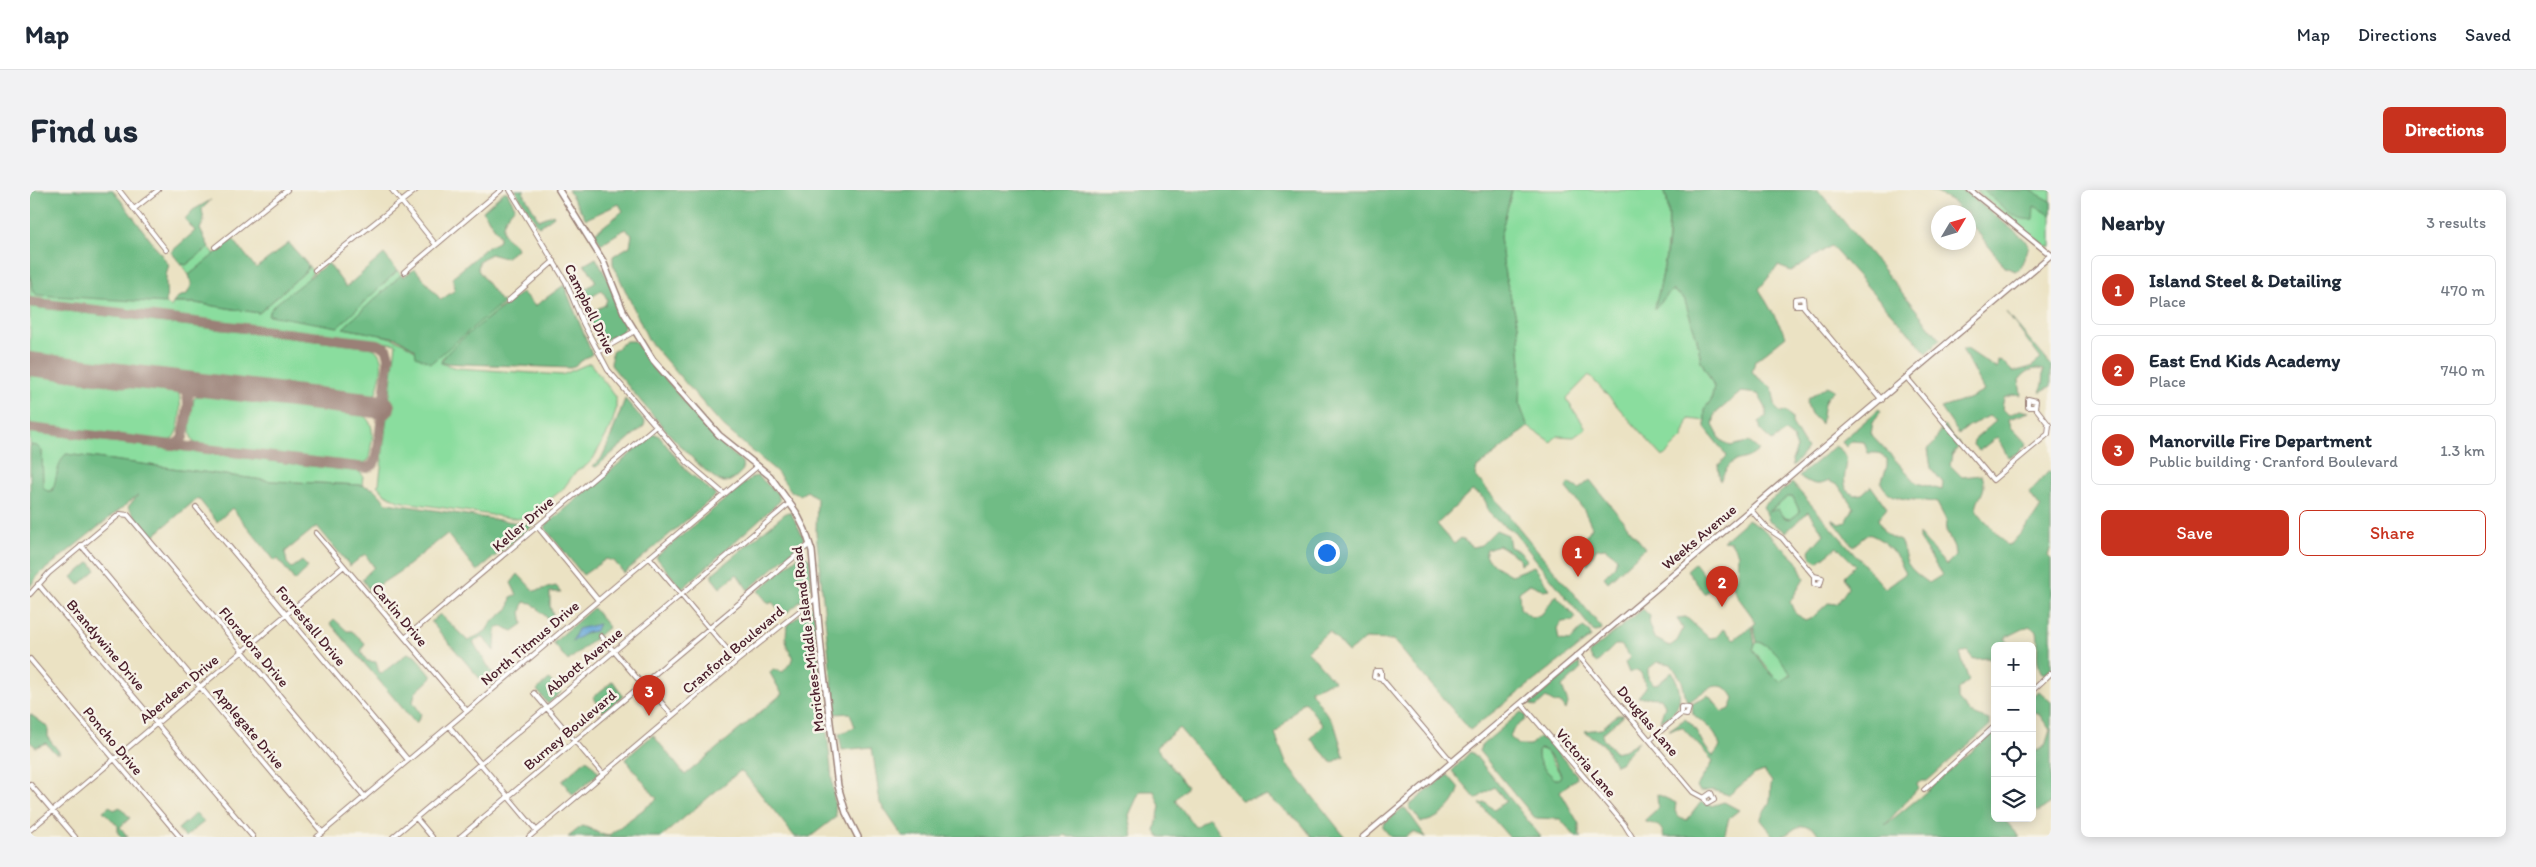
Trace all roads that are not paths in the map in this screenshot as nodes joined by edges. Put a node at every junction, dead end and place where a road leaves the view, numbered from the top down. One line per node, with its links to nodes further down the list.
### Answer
1 (119, 190): 11 (street)
2 (158, 190): 11 (street)
3 (287, 190): 13 (street)
4 (392, 190): 10 (street)
5 (416, 190): 10 (street)
6 (501, 190): 12 (street)
7 (510, 190): 16 (street, Campbell Drive)
8 (559, 190): 21 (main road, Moriches-Middle Island Road)
9 (1970, 190): 15 (street)
10 (401, 201): 12 (street); 17 (street)
11 (134, 209): 14 (street)
12 (436, 245): 18 (street)
13 (215, 247)
14 (166, 250)
15 (2051, 255): 23 (street, Weeks Avenue)
16 (554, 262): 19 (street); 22 (street, Campbell Drive)
17 (314, 270)
18 (404, 272)
19 (508, 301)
20 (1803, 305): 24 (street)
21 (635, 331): 22 (street); 27 (main road, Moriches-Middle Island Road)
22 (598, 352): 26 (street, Campbell Drive)
23 (1907, 378): 24 (street, Weeks Avenue); 25 (street)
24 (1882, 400): 31 (street, Weeks Avenue)
25 (2035, 407)
26 (656, 426): 28 (street, Campbell Drive); 32 (street, Keller Drive)
27 (758, 466): 28 (street, North Titmus Drive); 29 (main road, Moriches-Middle Island Road)
28 (724, 494): 36 (street, North Titmus Drive)
29 (790, 503): 34 (main road, Moriches-Middle Island Road); 41 (street, Abbott Avenue)
30 (196, 507): 44 (street, Forrestall Drive)
31 (1750, 509): 38 (street); 50 (street, Weeks Avenue)
32 (537, 526): 43 (street); 47 (street, Keller Drive)
33 (316, 533): 37 (street, Carlin Drive)
34 (810, 544): 42 (main road, Moriches-Middle Island Road); 45 (street, Burney Boulevard)
35 (81, 545): 39 (street); 48 (street, Floradora Drive); 56 (street, Applegate Drive)
36 (649, 557): 41 (street); 43 (street, North Titmus Drive)
37 (344, 566): 44 (street, Aberdeen Drive); 47 (street, Carlin Drive)
38 (1814, 576)
39 (38, 584): 40 (street); 64 (street, Brandywine Drive)
40 (30, 594)
41 (681, 595): 45 (street); 49 (street, Abbott Avenue)
42 (816, 598): 52 (street, Cranford Boulevard); 92 (main road, Moriches-Middle Island Road)
43 (598, 600): 61 (street, North Titmus Drive)
44 (286, 614): 48 (street, Aberdeen Drive); 70 (street, Forrestall Drive)
45 (708, 628): 52 (street); 55 (street, Burney Boulevard)
46 (601, 636): 49 (street)
47 (405, 638): 61 (street, Carlin Drive)
48 (242, 650): 56 (street, Aberdeen Drive); 76 (street, Floradora Drive)
49 (614, 651): 55 (street); 60 (street, Abbott Avenue)
50 (1578, 655): 59 (street, Weeks Avenue); 68 (street, Douglas Lane)
51 (30, 659): 69 (street, Poncho Drive)
52 (737, 661): 63 (street, Cranford Boulevard)
53 (2051, 673): 57 (street)
54 (1381, 678): 71 (street)
55 (643, 683): 63 (street); 67 (street, Burney Boulevard)
56 (199, 686): 64 (street, Aberdeen Drive); 83 (street, Applegate Drive)
57 (2036, 687)
58 (534, 693): 60 (street)
59 (1522, 704): 71 (street, Weeks Avenue); 94 (street, Victoria Lane)
60 (547, 708): 67 (street); 72 (street, Abbott Avenue)
61 (467, 711): 65 (street, North Titmus Drive)
62 (1681, 714): 68 (street)
63 (672, 716): 73 (street, Cranford Boulevard)
64 (156, 723): 69 (street, Aberdeen Drive); 86 (street, Brandywine Drive)
65 (449, 726): 70 (street, North Titmus Drive); 72 (street)
66 (1991, 730): 75 (street)
67 (575, 740): 73 (street); 77 (street, Burney Boulevard)
68 (1650, 740): 78 (street, Douglas Lane)
69 (114, 759): 79 (street, Aberdeen Drive); 85 (street, Poncho Drive)
70 (408, 760): 76 (street, North Titmus Drive)
71 (1452, 762): 93 (street, Weeks Avenue)
72 (480, 764): 77 (street); 80 (street, Abbott Avenue)
73 (603, 774): 82 (street, Cranford Boulevard)
74 (30, 784): 79 (street)
75 (1924, 790)
76 (365, 797): 83 (street, North Titmus Drive)
77 (508, 797): 82 (street); 90 (street, Burney Boulevard)
78 (1704, 798)
79 (52, 811): 81 (street, Aberdeen Drive); 84 (street)
80 (416, 818): 88 (street, Abbott Avenue); 89 (street)
81 (30, 830)
82 (536, 830): 91 (street, Cranford Boulevard)
83 (322, 832): 87 (street, North Titmus Drive)
84 (75, 837)
85 (180, 837)
86 (253, 837)
87 (317, 837)
88 (393, 837)
89 (432, 837)
90 (460, 837)
91 (528, 837)
92 (858, 837)
93 (1363, 837)
94 (1632, 837)

